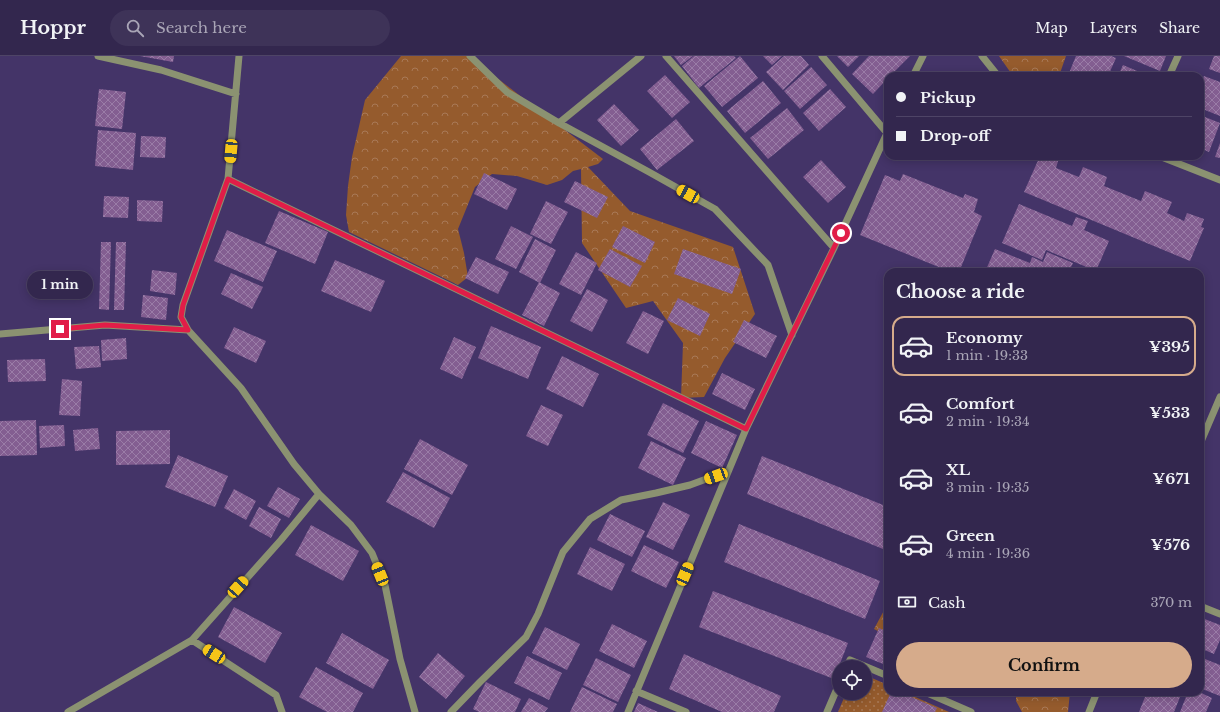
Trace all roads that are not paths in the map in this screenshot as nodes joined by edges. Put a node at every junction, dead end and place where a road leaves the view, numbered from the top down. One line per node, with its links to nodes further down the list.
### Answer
1 (98, 56): 13 (street)
2 (239, 56): 13 (street)
3 (470, 56): 14 (street)
4 (641, 56): 14 (street)
5 (666, 56): 20 (street)
6 (822, 56): 15 (street)
7 (923, 56): 10 (street)
8 (982, 56): 11 (street)
9 (1178, 56): 12 (street)
10 (916, 72)
11 (995, 72)
12 (1172, 72)
13 (236, 94): 18 (street)
14 (559, 123): 23 (street)
15 (884, 127)
16 (884, 141): 20 (street)
17 (1170, 160): 19 (street)
18 (228, 179): 21 (street); 25 (street)
19 (1220, 180)
20 (834, 248): 23 (street)
21 (188, 330): 22 (street); 28 (street)
22 (0, 334)
23 (792, 335): 25 (street)
24 (1220, 397): 26 (street)
25 (746, 429): 27 (street)
26 (1204, 435)
27 (728, 471): 34 (street); 41 (street)
28 (319, 494): 31 (street); 40 (street)
29 (1204, 608): 30 (street)
30 (1220, 614)
31 (192, 640): 38 (street); 39 (street)
32 (872, 669): 33 (street)
33 (884, 674)
34 (636, 692): 42 (street); 43 (street)
35 (934, 696): 45 (street)
36 (1095, 696): 46 (street)
37 (832, 699): 44 (street)
38 (68, 712)
39 (282, 712)
40 (415, 712)
41 (450, 712)
42 (628, 712)
43 (686, 712)
44 (826, 712)
45 (971, 712)
46 (1089, 712)

